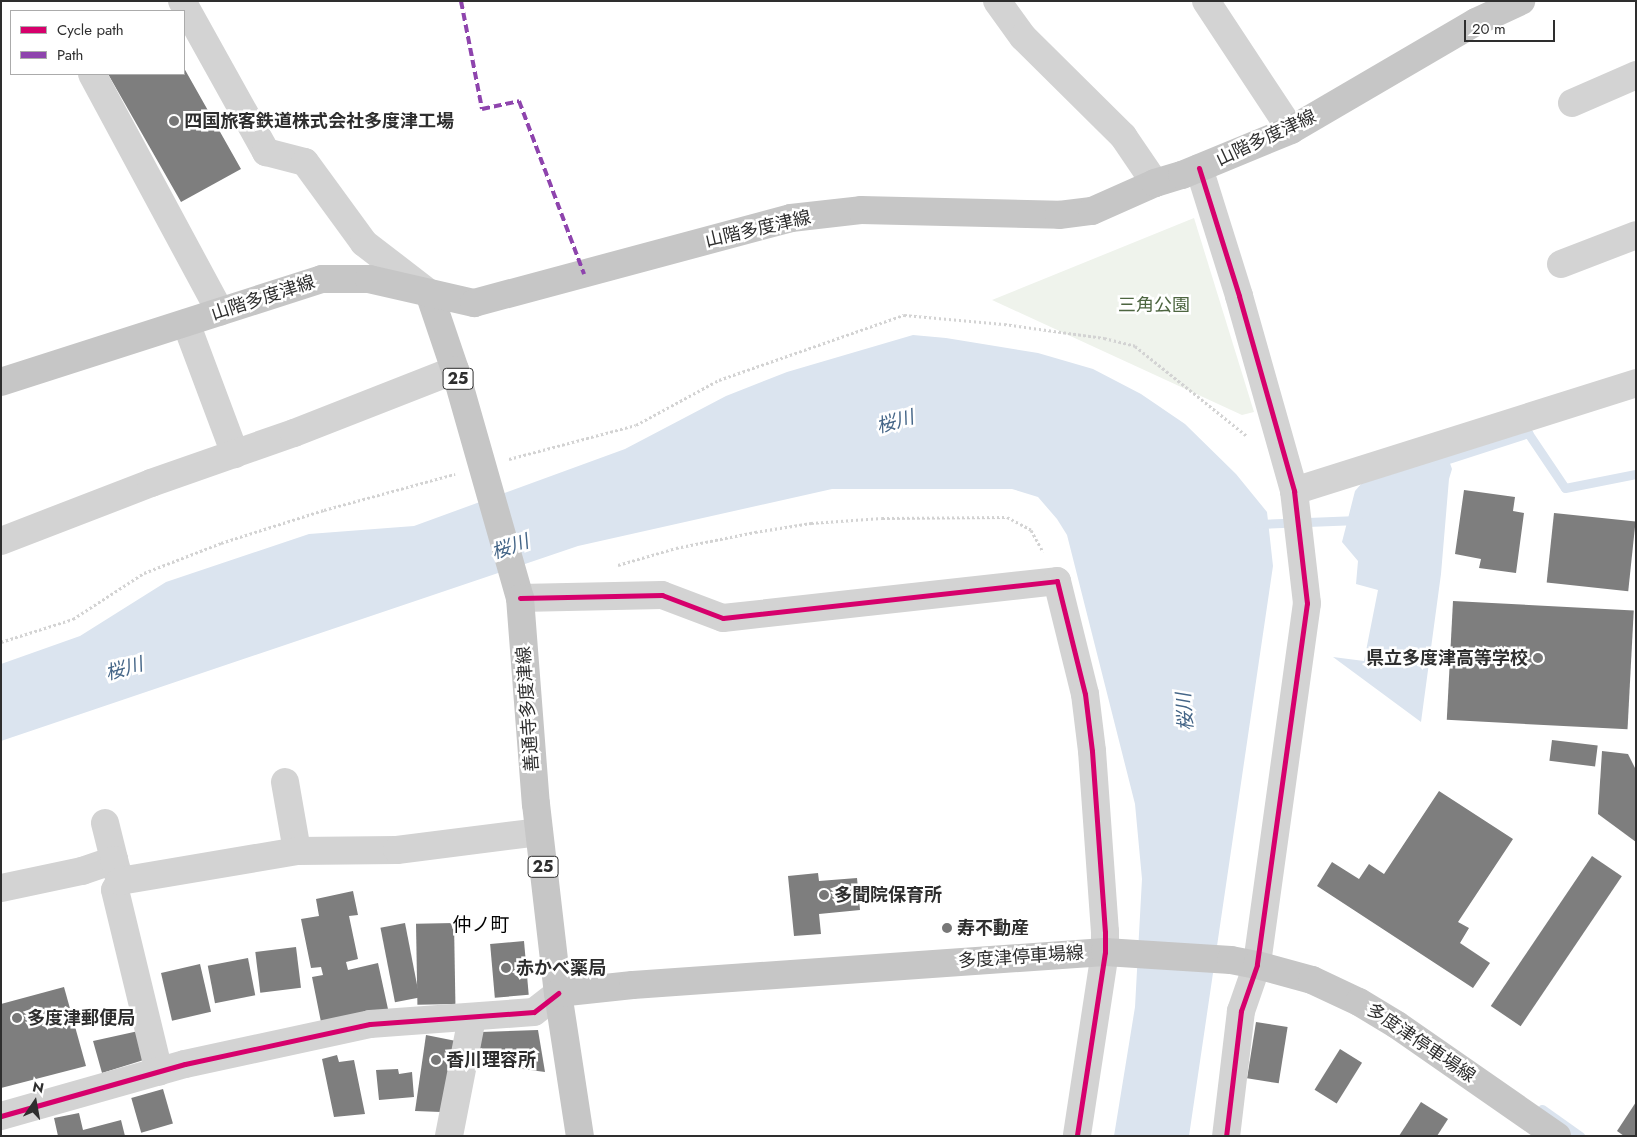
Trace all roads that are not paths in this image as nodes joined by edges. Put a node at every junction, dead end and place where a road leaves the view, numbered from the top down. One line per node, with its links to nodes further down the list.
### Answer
1 (182, 1): 13 (street)
2 (997, 1): 10 (street)
3 (1206, 1): 8 (street)
4 (1521, 1): 8 (main road, 山階多度津線)
5 (93, 75): 14 (street)
6 (1636, 75): 7 (street)
7 (1572, 103)
8 (1291, 130): 9 (main road, 山階多度津線)
9 (1199, 168): 10 (main road, 山階多度津線); 20 (street)
10 (1155, 184): 13 (main road, 山階多度津線)
11 (1636, 235): 12 (street)
12 (1561, 264)
13 (429, 293): 14 (main road, 山階多度津線); 16 (main road, 善通寺多度津線 / 25)
14 (220, 312): 15 (main road, 山階多度津線)
15 (186, 322): 17 (main road, 山階多度津線); 19 (street)
16 (455, 370): 19 (street); 22 (main road, 善通寺多度津線 / 25)
17 (1, 382)
18 (1636, 382): 20 (street)
19 (234, 454): 21 (street)
20 (1294, 492): 30 (street)
21 (1, 541)
22 (520, 598): 25 (main road, 善通寺多度津線 / 25); 29 (street)
23 (285, 782): 26 (street)
24 (105, 823): 27 (street)
25 (539, 832): 26 (street); 31 (main road, 善通寺多度津線 / 25)
26 (298, 851): 27 (street)
27 (117, 871): 28 (street); 33 (street)
28 (1, 888)
29 (1105, 952): 30 (main road, 多度津停車場線); 31 (main road, 多度津停車場線); 37 (street)
30 (1244, 962): 38 (street); 39 (main road, 多度津停車場線)
31 (558, 993): 32 (street); 36 (main road, 善通寺多度津線 / 25)
32 (472, 1018): 33 (street); 35 (street)
33 (159, 1072): 34 (street)
34 (1, 1116)
35 (449, 1136)
36 (580, 1136)
37 (1077, 1136)
38 (1226, 1136)
39 (1557, 1136)

